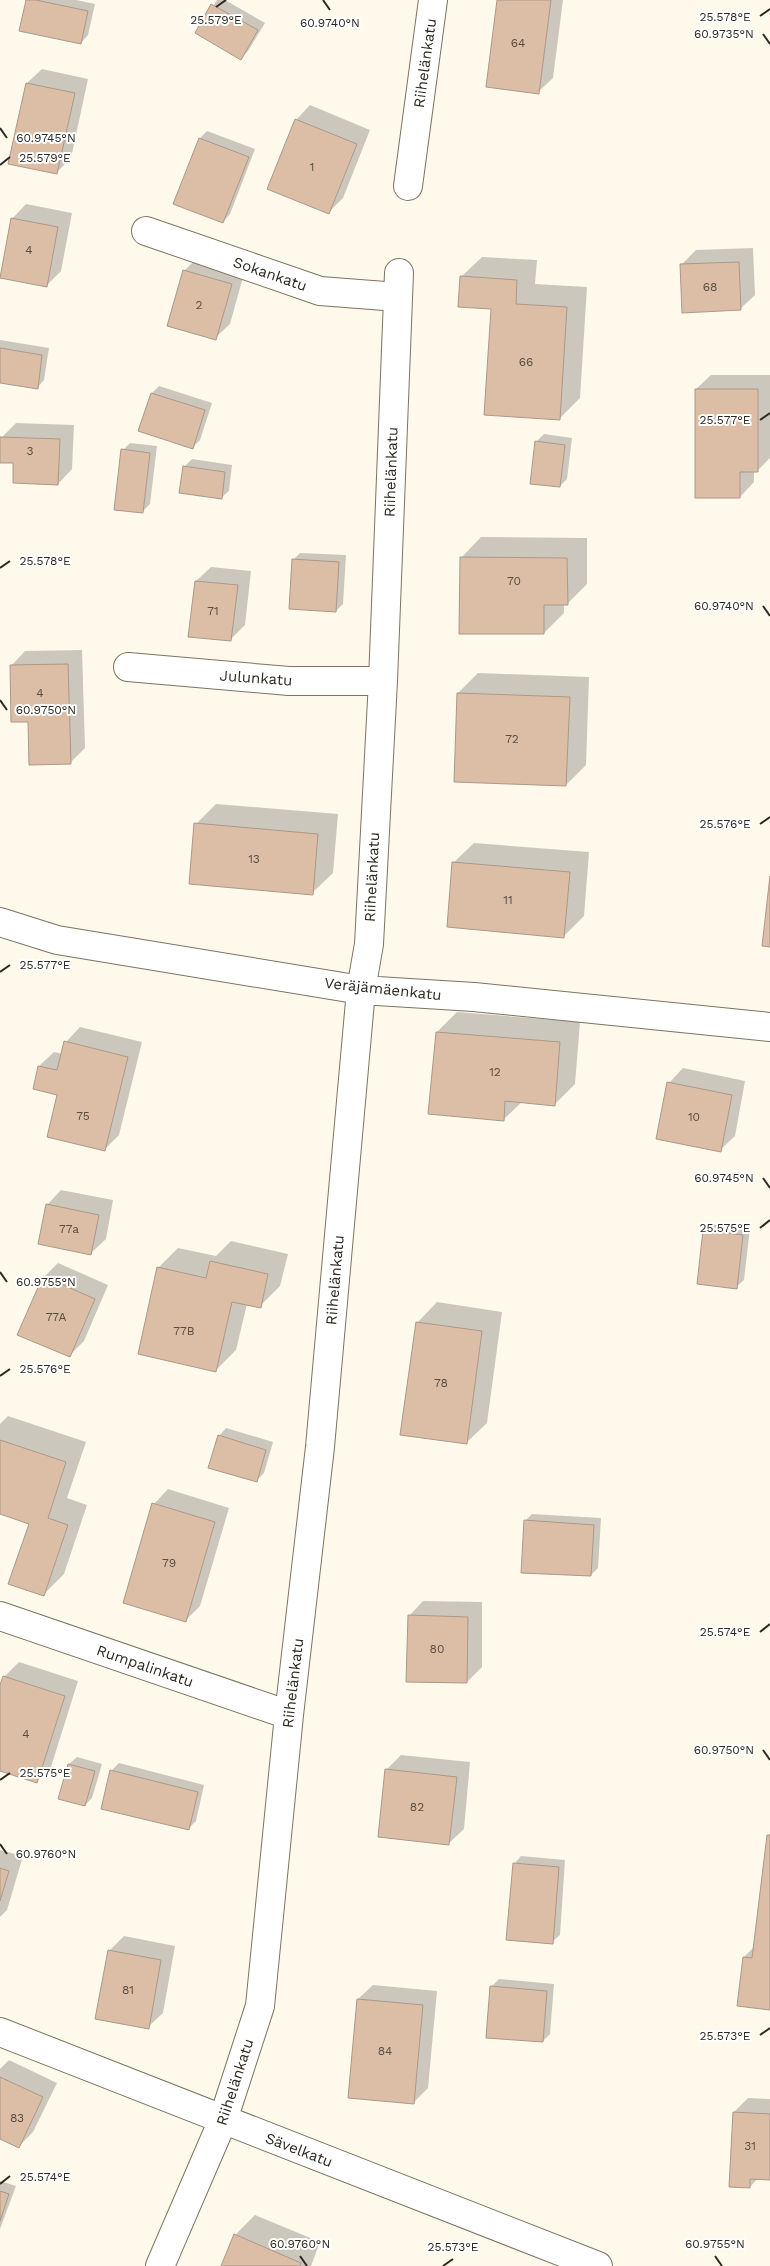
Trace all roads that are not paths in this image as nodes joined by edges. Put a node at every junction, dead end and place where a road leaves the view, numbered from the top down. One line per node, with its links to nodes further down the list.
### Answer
1 (433, 0): 2 (street, Riihelänkatu)
2 (408, 186)
3 (146, 231): 4 (street, Sokankatu)
4 (398, 285): 6 (street, Riihelänkatu)
5 (128, 667): 6 (street, Julunkatu)
6 (383, 681): 8 (street, Riihelänkatu)
7 (0, 922): 8 (street, Veräjämäenkatu)
8 (361, 990): 9 (street, Veräjämäenkatu); 11 (street, Riihelänkatu)
9 (770, 1027)
10 (0, 1616): 11 (street, Rumpalinkatu)
11 (289, 1715): 13 (street, Riihelänkatu)
12 (0, 2032): 13 (street, Sävelkatu)
13 (224, 2120): 14 (street, Riihelänkatu); 15 (street, Sävelkatu)
14 (160, 2266)
15 (598, 2266)

